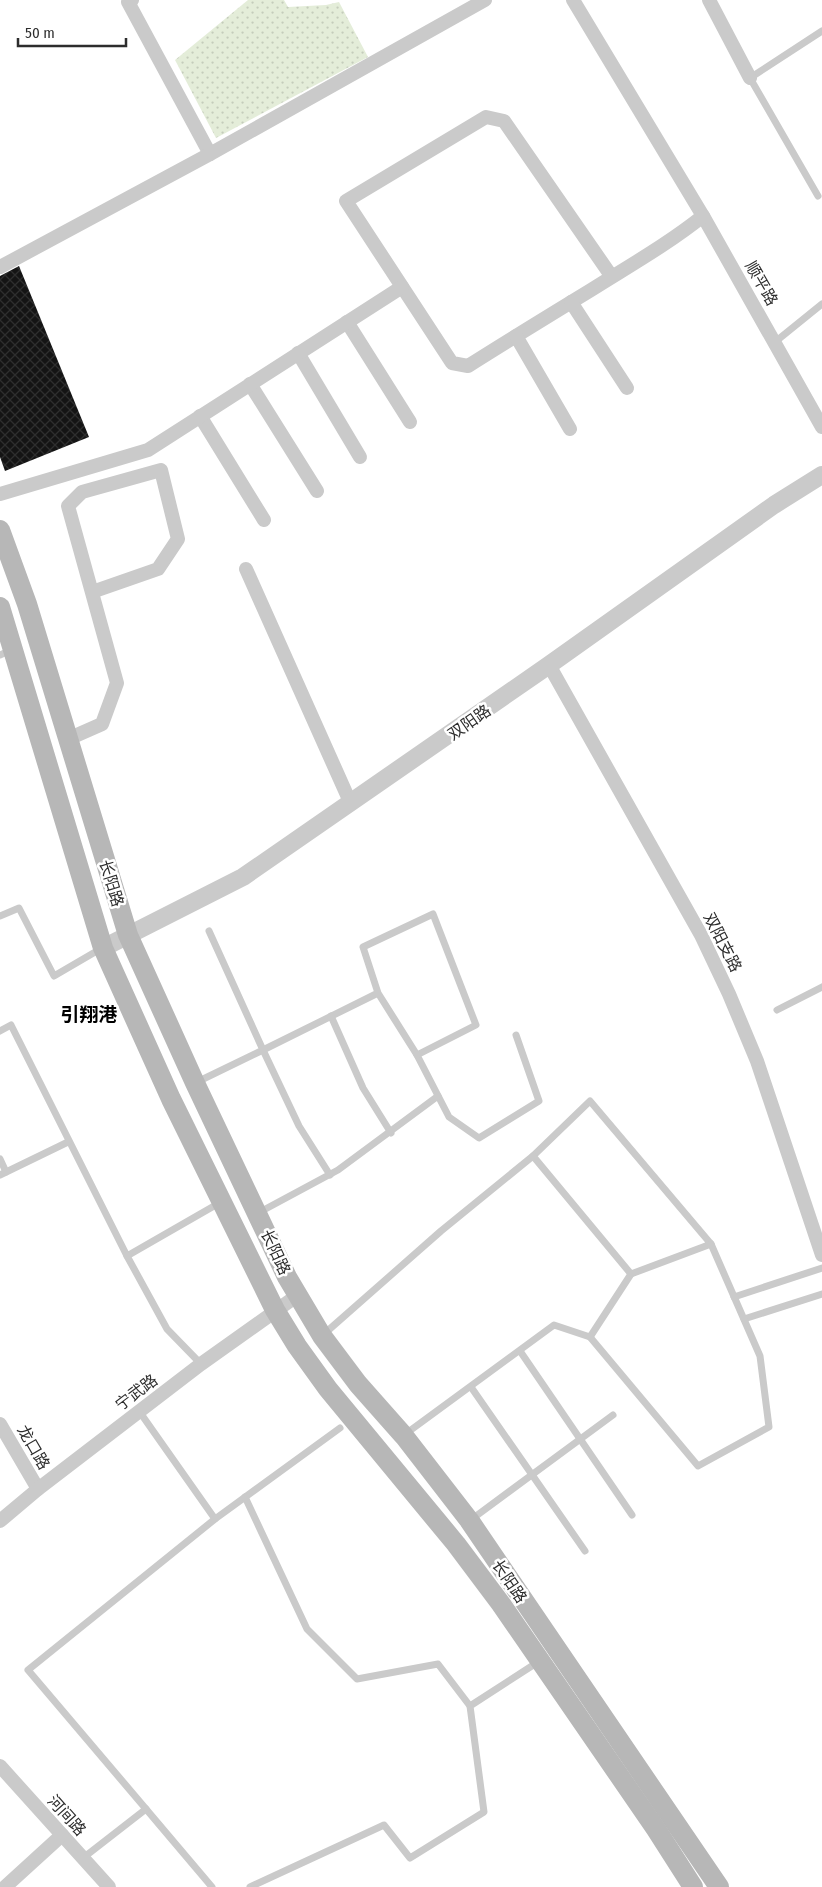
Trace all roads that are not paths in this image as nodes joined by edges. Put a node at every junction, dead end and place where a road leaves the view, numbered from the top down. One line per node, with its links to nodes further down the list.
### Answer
1 (132, 0): 7 (street)
2 (485, 0): 7 (street)
3 (573, 0): 9 (street, 顺平路)
4 (710, 0): 6 (street)
5 (822, 31): 6 (lane)
6 (750, 78): 8 (lane)
7 (210, 154): 10 (street)
8 (818, 196)
9 (703, 216): 11 (street); 17 (street, 顺平路)
10 (0, 267)
11 (612, 277): 12 (street); 13 (street)
12 (402, 287): 15 (street); 16 (street)
13 (571, 302): 16 (street); 20 (street)
14 (822, 304): 17 (lane)
15 (347, 322): 18 (street); 22 (street)
16 (516, 336): 24 (street)
17 (775, 342): 23 (street, 顺平路)
18 (298, 354): 19 (street); 25 (street)
19 (250, 384): 21 (street); 27 (street)
20 (627, 388)
21 (200, 416): 28 (street); 29 (street)
22 (410, 422)
23 (822, 427)
24 (570, 429)
25 (360, 457)
26 (822, 475): 35 (street, 双阳路)
27 (317, 491)
28 (0, 494)
29 (264, 520)
30 (0, 530): 36 (main road, 长阳路)
31 (246, 569): 37 (street)
32 (92, 592): 32 (street); 36 (street)
33 (0, 607): 34 (main road, 长阳路)
34 (7, 652): 41 (main road, 长阳路)
35 (549, 665): 37 (street, 双阳路); 61 (street, 双阳支路)
36 (68, 739): 40 (main road, 长阳路)
37 (351, 804): 40 (street, 双阳路)
38 (0, 916): 41 (lane)
39 (209, 931): 48 (lane)
40 (128, 936): 41 (street, 双阳路); 50 (main road, 长阳路)
41 (103, 948): 58 (main road, 长阳路)
42 (822, 987): 44 (lane)
43 (378, 993): 45 (lane); 49 (lane); 49 (lane)
44 (778, 1010)
45 (331, 1016): 48 (lane); 52 (lane)
46 (0, 1031): 53 (lane)
47 (516, 1035): 51 (lane)
48 (262, 1050): 50 (lane); 57 (lane)
49 (417, 1055): 51 (lane)
50 (195, 1083): 59 (main road, 长阳路)
51 (438, 1096): 52 (lane)
52 (391, 1133): 57 (lane)
53 (68, 1142): 56 (lane); 62 (lane)
54 (534, 1156): 60 (lane); 64 (lane); 70 (lane)
55 (0, 1159): 56 (lane)
56 (3, 1173)
57 (330, 1174): 59 (lane)
58 (222, 1202): 62 (lane); 68 (main road, 长阳路)
59 (257, 1213): 66 (main road, 长阳路)
60 (711, 1244): 64 (lane); 67 (lane)
61 (822, 1255)
62 (126, 1256): 73 (lane)
63 (822, 1268): 67 (lane)
64 (631, 1274): 71 (lane)
65 (822, 1294): 69 (lane)
66 (298, 1295): 68 (street, 宁武路); 70 (main road, 长阳路)
67 (734, 1297): 69 (lane)
68 (275, 1310): 73 (street, 宁武路); 89 (main road, 长阳路)
69 (744, 1319): 71 (lane)
70 (322, 1336): 79 (main road, 长阳路)
71 (590, 1336): 72 (lane)
72 (520, 1350): 74 (lane); 80 (lane)
73 (201, 1364): 75 (street, 宁武路)
74 (471, 1387): 79 (lane); 81 (lane)
75 (139, 1411): 82 (street, 宁武路); 85 (lane)
76 (613, 1415): 80 (lane)
77 (0, 1424): 82 (street, 龙口路)
78 (340, 1428): 83 (lane)
79 (404, 1436): 86 (main road, 长阳路)
80 (580, 1439): 81 (lane); 84 (lane)
81 (532, 1474): 86 (lane); 88 (lane)
82 (38, 1489): 87 (street, 宁武路)
83 (245, 1497): 85 (lane); 90 (lane)
84 (632, 1515)
85 (215, 1519): 92 (lane)
86 (469, 1520): 100 (main road, 长阳路)
87 (0, 1521)
88 (585, 1551)
89 (540, 1660): 90 (lane); 99 (main road, 长阳路)
90 (470, 1706): 98 (lane)
91 (0, 1766): 93 (street, 河间路)
92 (146, 1809): 94 (lane); 97 (lane)
93 (62, 1835): 94 (street, 河间路); 95 (street)
94 (83, 1858): 96 (street, 河间路)
95 (5, 1887)
96 (109, 1887)
97 (212, 1887)
98 (250, 1887)
99 (693, 1887)
100 (719, 1887)

